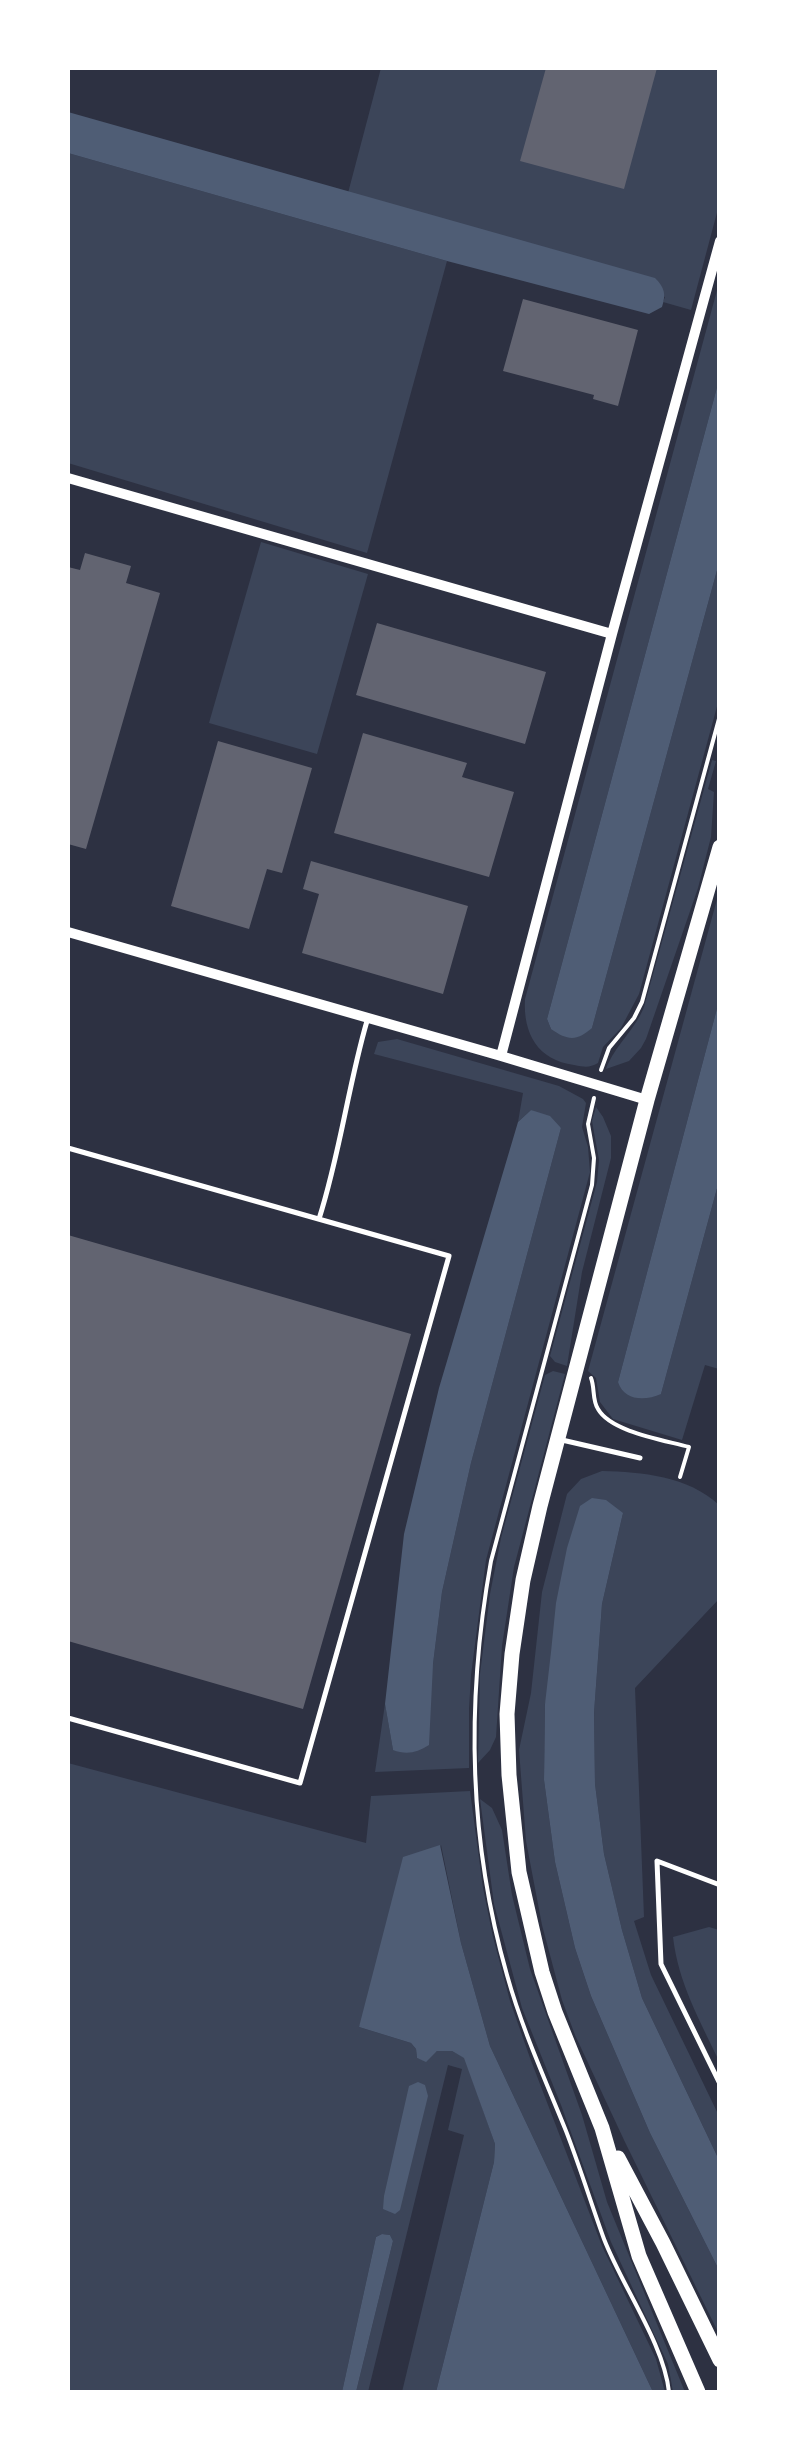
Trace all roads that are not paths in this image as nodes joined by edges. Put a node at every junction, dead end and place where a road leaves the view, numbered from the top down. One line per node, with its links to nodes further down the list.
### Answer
1 (720, 241): 3 (street)
2 (68, 478): 3 (street)
3 (612, 634): 7 (street)
4 (720, 848): 8 (main road)
5 (68, 932): 6 (street)
6 (368, 1018): 7 (street); 10 (lane)
7 (501, 1056): 8 (street)
8 (647, 1100): 11 (main road)
9 (68, 1148): 10 (lane)
10 (319, 1219): 13 (lane)
11 (558, 1439): 12 (lane); 16 (main road)
12 (640, 1458)
13 (68, 1718)
14 (720, 1885): 15 (lane)
15 (720, 2084)
16 (602, 2128): 17 (main road); 18 (main road)
17 (720, 2360)
18 (698, 2392)

